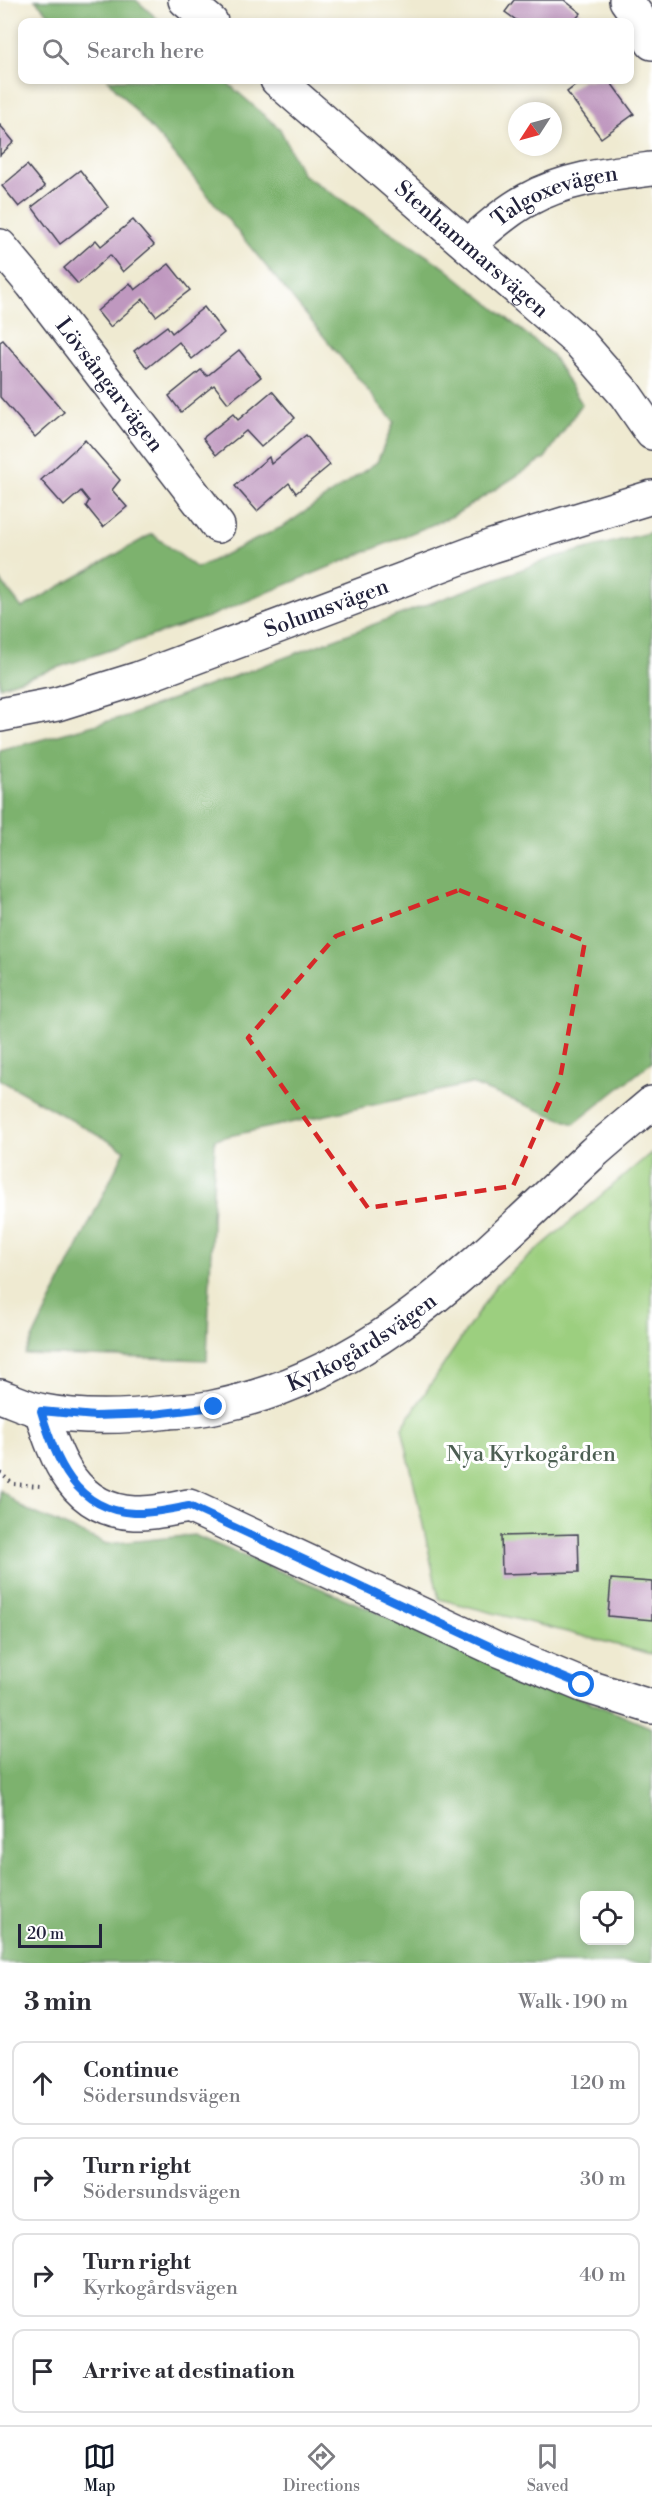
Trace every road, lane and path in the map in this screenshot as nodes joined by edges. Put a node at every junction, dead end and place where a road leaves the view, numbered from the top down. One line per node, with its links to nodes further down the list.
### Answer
1 (185, 0): 3 (street)
2 (626, 0): 4 (street)
3 (206, 18)
4 (652, 43)
5 (282, 84): 7 (street, Stenhammarsvägen)
6 (652, 169): 7 (street, Talgoxevägen)
7 (468, 245): 9 (street, Stenhammarsvägen)
8 (0, 246): 11 (street, Lövsångarvägen)
9 (652, 433)
10 (652, 497): 12 (street, Solumsvägen)
11 (218, 526)
12 (0, 715)
13 (652, 1103): 15 (street, Kyrkogårdsvägen)
14 (0, 1396): 15 (street, Kyrkogårdsvägen)
15 (41, 1411): 16 (street)
16 (652, 1707)

